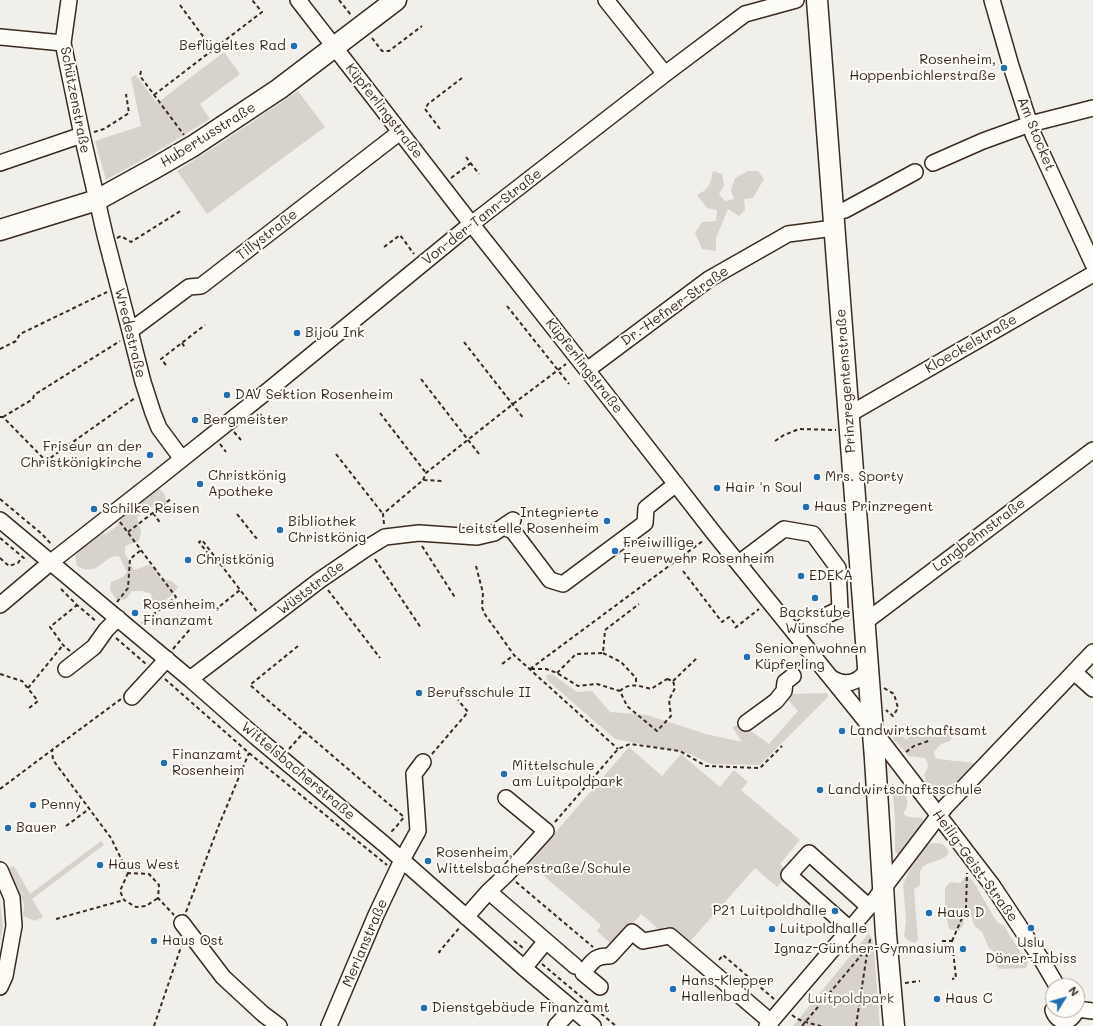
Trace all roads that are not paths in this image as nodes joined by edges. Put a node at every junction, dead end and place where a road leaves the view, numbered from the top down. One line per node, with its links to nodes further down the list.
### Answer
1 (69, 0): 9 (street, Schützenstraße)
2 (298, 0): 10 (street, Küpferlingstraße)
3 (396, 0): 10 (main road, Hubertusstraße)
4 (606, 0): 11 (street)
5 (796, 0): 11 (street, Von-der-Tann-Straße)
6 (817, 0): 20 (main road, Prinzregentenstraße)
7 (992, 0): 13 (street, Am Stocket)
8 (0, 37): 9 (street)
9 (63, 43): 15 (street, Schützenstraße)
10 (335, 48): 14 (street, Küpferlingstraße); 19 (main road, Hubertusstraße)
11 (665, 74): 21 (street, Von-der-Tann-Straße)
12 (1093, 108): 13 (street)
13 (1030, 124): 16 (street); 23 (street, Am Stocket)
14 (400, 132): 21 (street, Küpferlingstraße); 25 (street, Tillystraße)
15 (82, 135): 17 (street); 19 (street, Schützenstraße)
16 (933, 162)
17 (0, 163)
18 (915, 172): 20 (street, Dr.-Hefner-Straße)
19 (97, 200): 22 (main road, Hubertusstraße); 25 (street, Wredestraße)
20 (833, 220): 26 (street, Dr.-Hefner-Straße); 27 (main road, Prinzregentenstraße)
21 (472, 225): 26 (street, Küpferlingstraße); 29 (street, Von-der-Tann-Straße)
22 (0, 230)
23 (1093, 264)
24 (1093, 274): 27 (street, Kloeckelstraße)
25 (131, 332): 29 (street, Wredestraße)
26 (587, 370): 30 (street, Küpferlingstraße)
27 (843, 422): 36 (main road, Prinzregentenstraße)
28 (1093, 450): 36 (street, Langbehnstraße)
29 (182, 459): 32 (street, Von-der-Tann-Straße)
30 (676, 484): 33 (street, Küpferlingstraße); 45 (street, Wüststraße)
31 (0, 520): 32 (street, Wittelsbacherstraße)
32 (56, 558): 34 (street, Von-der-Tann-Straße); 35 (street, Wittelsbacherstraße)
33 (739, 563): 37 (street, Küpferlingstraße); 37 (street)
34 (0, 605)
35 (114, 614): 39 (street, Wittelsbacherstraße); 40 (street)
36 (865, 622): 41 (main road, Prinzregentenstraße)
37 (796, 634): 44 (street, Küpferlingstraße)
38 (1093, 652): 42 (street)
39 (166, 658): 45 (street, Wittelsbacherstraße); 47 (street)
40 (66, 669)
41 (868, 669): 44 (street); 49 (main road, Prinzregentenstraße)
42 (1074, 672): 46 (street); 52 (street)
43 (793, 676): 48 (street)
44 (831, 678): 49 (street, Küpferlingstraße)
45 (190, 679): 53 (street, Wittelsbacherstraße)
46 (1093, 689)
47 (128, 696)
48 (746, 723)
49 (873, 730): 52 (street, Heilig-Geist-Straße); 55 (main road, Prinzregentenstraße)
50 (423, 762): 53 (street, Merianstraße)
51 (506, 798): 58 (street)
52 (938, 816): 55 (street); 64 (street, Heilig-Geist-Straße)
53 (399, 866): 58 (street, Wittelsbacherstraße); 72 (street, Merianstraße)
54 (0, 870): 65 (street)
55 (883, 889): 57 (street); 75 (main road, Prinzregentenstraße)
56 (495, 897): 61 (street)
57 (869, 907): 60 (street); 60 (street)
58 (463, 922): 63 (street, Wittelsbacherstraße)
59 (182, 923): 71 (street)
60 (850, 929): 70 (street)
61 (546, 941): 62 (street); 63 (street)
62 (575, 966)
63 (524, 968): 67 (street, Wittelsbacherstraße)
64 (1052, 978)
65 (0, 987)
66 (600, 987): 70 (street)
67 (572, 1009): 73 (street); 74 (street, Wittelsbacherstraße)
68 (1071, 1018): 69 (street)
69 (1059, 1019)
70 (769, 1024)
71 (279, 1026)
72 (329, 1026)
73 (556, 1026)
74 (593, 1026)
75 (894, 1026)

